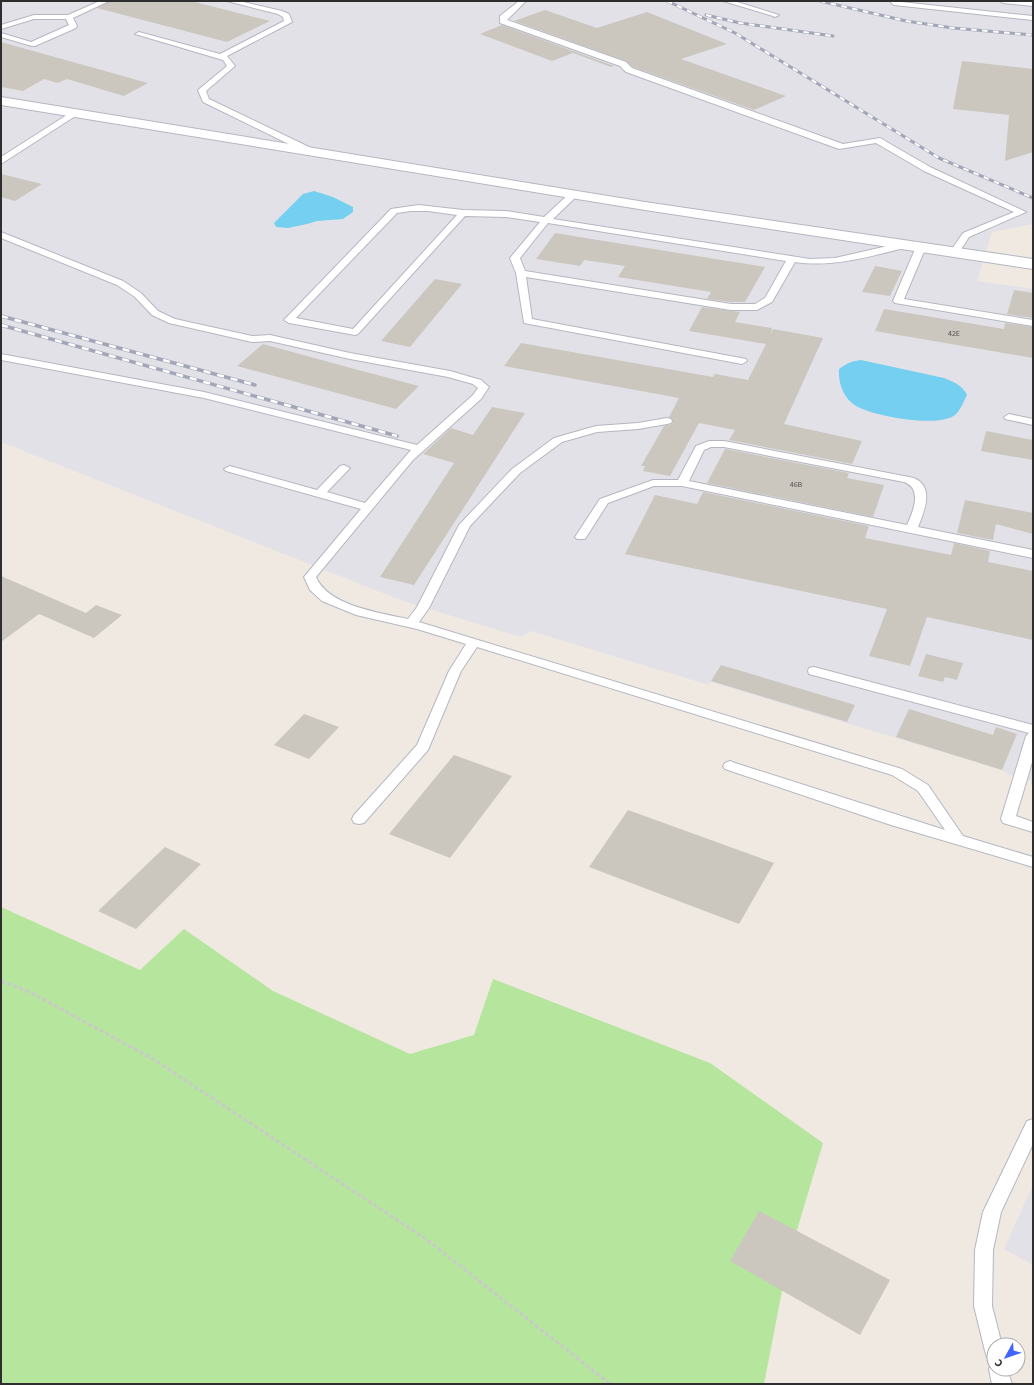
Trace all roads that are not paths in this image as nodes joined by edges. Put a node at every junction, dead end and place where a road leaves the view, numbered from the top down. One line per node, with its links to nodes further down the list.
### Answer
1 (106, 1): 9 (lane)
2 (230, 1): 16 (lane)
3 (523, 1): 22 (lane)
4 (726, 1): 10 (lane)
5 (895, 1): 12 (lane)
6 (1003, 1): 8 (lane)
7 (82, 4): 9 (lane)
8 (1033, 4)
9 (93, 6): 11 (lane)
10 (775, 14)
11 (69, 16): 13 (lane); 15 (lane)
12 (1033, 18)
13 (1, 27)
14 (138, 34): 16 (lane)
15 (1, 35)
16 (222, 56): 19 (lane)
17 (1, 101): 18 (street)
18 (76, 113): 19 (street); 20 (lane)
19 (308, 150): 21 (street)
20 (1, 161)
21 (574, 194): 25 (lane); 27 (street)
22 (1022, 212): 24 (lane); 29 (lane)
23 (463, 213): 23 (lane); 25 (lane)
24 (1033, 217)
25 (546, 220): 30 (lane); 32 (lane)
26 (1, 235): 39 (lane)
27 (905, 245): 28 (street); 30 (lane)
28 (921, 247): 29 (street); 33 (lane)
29 (955, 252): 31 (street)
30 (792, 259): 32 (lane)
31 (1033, 264)
32 (521, 273): 35 (lane)
33 (1033, 323)
34 (1, 357): 39 (lane)
35 (742, 361)
36 (1009, 417): 38 (lane)
37 (667, 422): 48 (lane)
38 (1033, 422)
39 (419, 448): 44 (lane)
40 (344, 468): 43 (lane)
41 (230, 470): 43 (lane)
42 (682, 483): 45 (lane); 45 (lane); 46 (lane)
43 (319, 494): 44 (lane)
44 (367, 507): 48 (lane)
45 (912, 528): 47 (lane)
46 (581, 537)
47 (1033, 554)
48 (411, 624): 49 (lane)
49 (474, 642): 54 (lane); 56 (lane)
50 (814, 671): 51 (lane)
51 (1033, 729)
52 (1033, 736): 55 (lane)
53 (730, 766): 56 (lane)
54 (359, 819)
55 (1033, 827)
56 (958, 839): 57 (lane)
57 (1033, 862)
58 (1033, 1126): 59 (lane)
59 (991, 1337)

